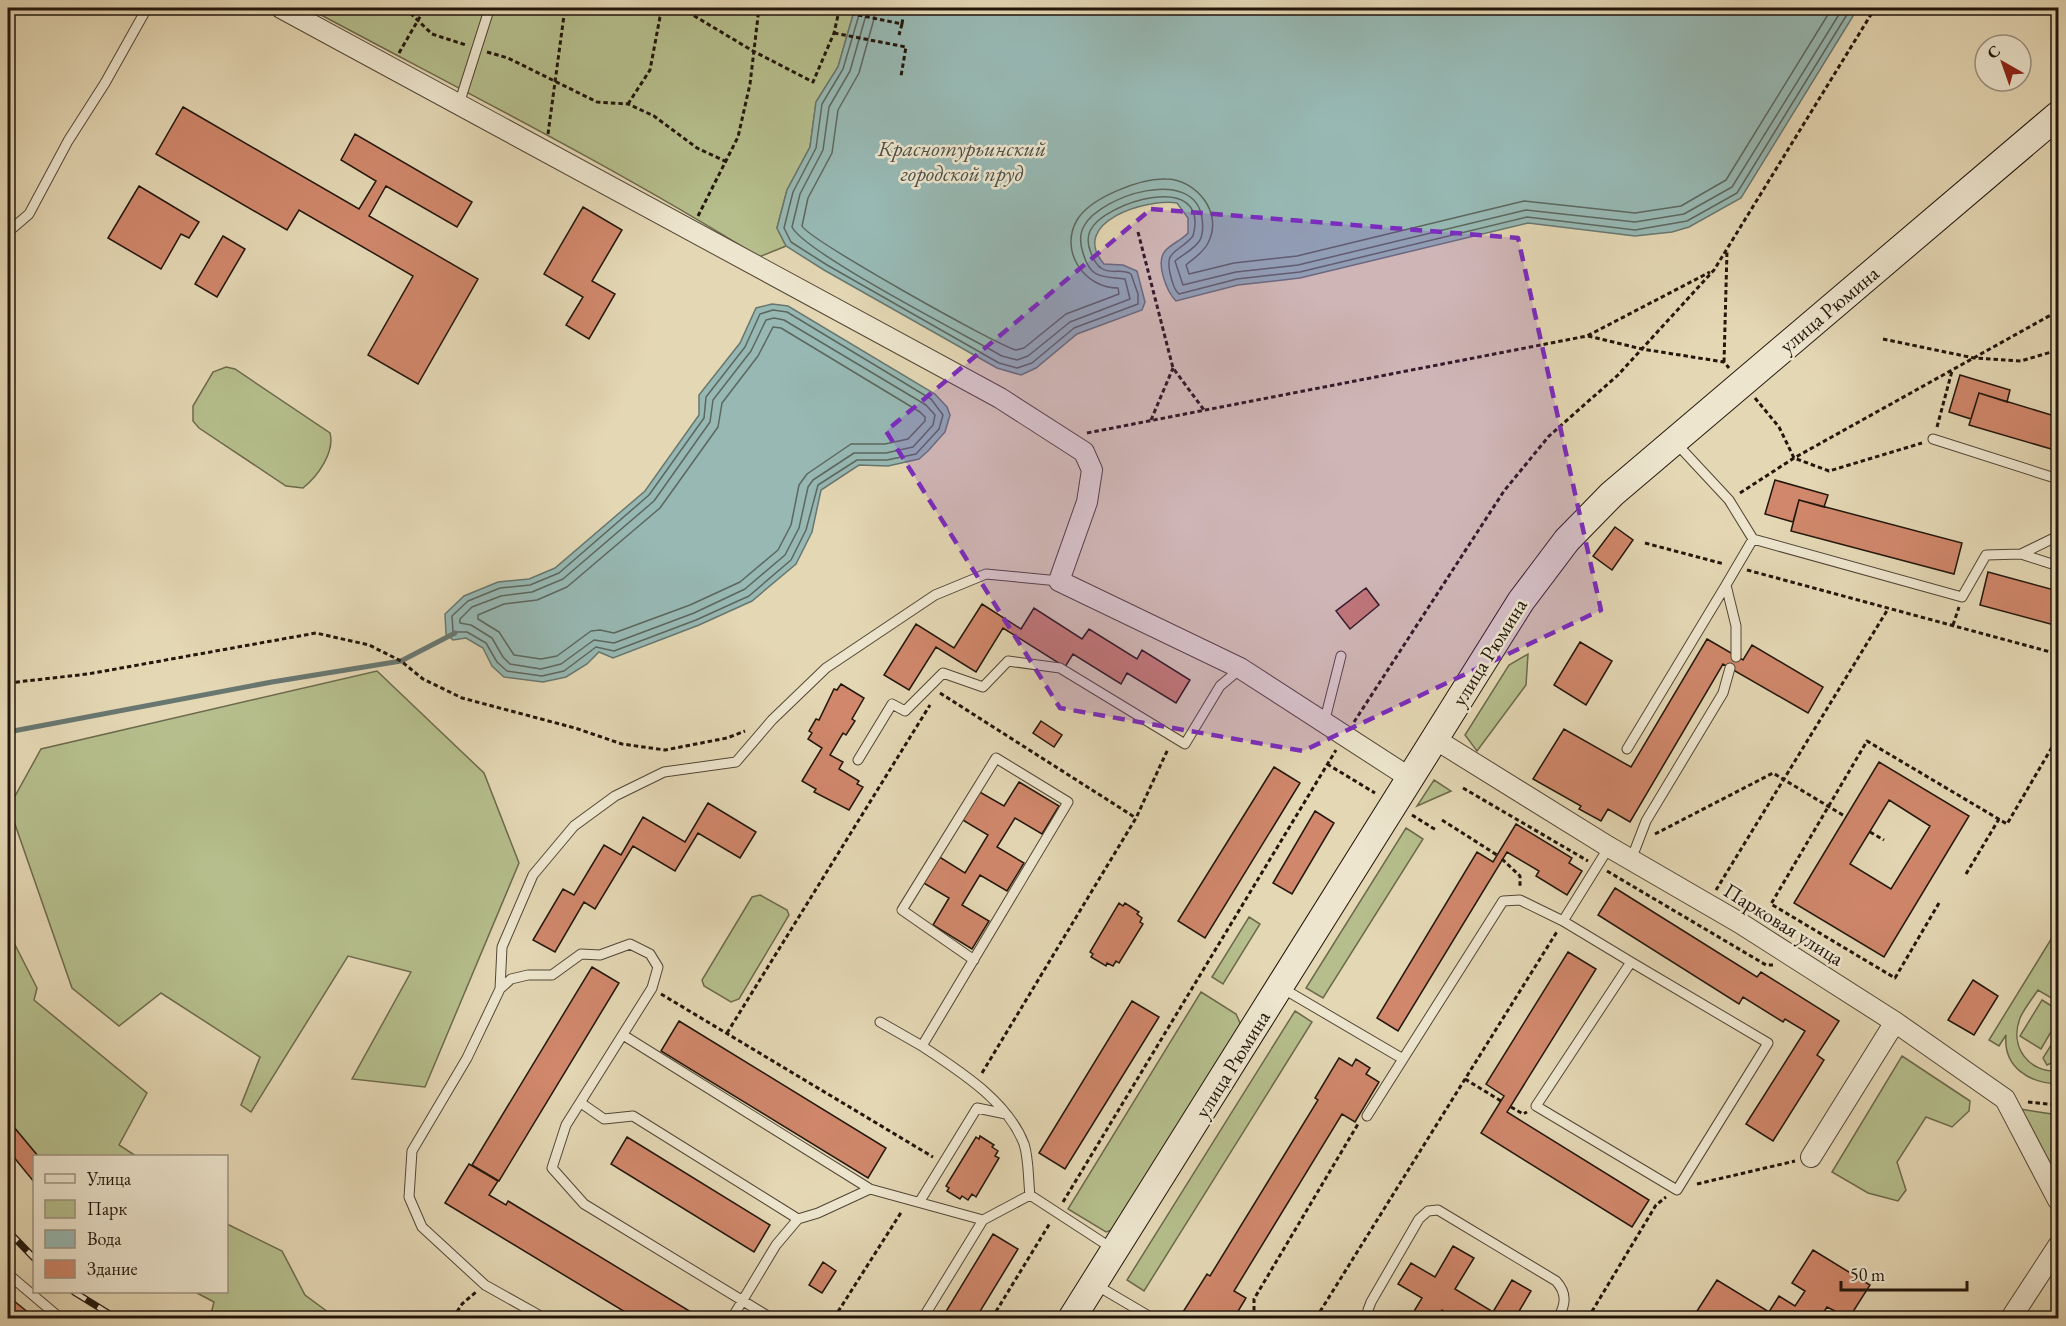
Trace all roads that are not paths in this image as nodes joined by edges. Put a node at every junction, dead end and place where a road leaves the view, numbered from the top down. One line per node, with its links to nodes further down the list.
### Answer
1 (147, 8): 6 (lane)
2 (281, 8): 4 (street)
3 (489, 10): 4 (lane)
4 (459, 104): 14 (street)
5 (2058, 115): 8 (main road, улица Рюмина)
6 (8, 232)
7 (1934, 439): 9 (lane)
8 (1674, 440): 11 (lane); 21 (main road, улица Рюмина)
9 (2058, 479)
10 (2058, 536): 12 (lane)
11 (1753, 539): 12 (lane); 15 (lane)
12 (2021, 554): 13 (lane)
13 (2058, 566)
14 (1059, 580): 18 (street); 31 (lane)
15 (1726, 585): 17 (lane); 22 (lane)
16 (1341, 656): 20 (lane)
17 (1736, 657)
18 (1240, 668): 20 (street); 23 (lane)
19 (1730, 668): 26 (lane)
20 (1324, 723): 24 (street)
21 (1435, 739): 24 (main road, улица Рюмина); 25 (street, Парковая улица)
22 (1627, 749)
23 (858, 760)
24 (1410, 778): 30 (main road, улица Рюмина)
25 (1609, 847): 26 (street, Парковая улица); 27 (lane)
26 (1635, 851): 33 (street, Парковая улица)
27 (1563, 921): 29 (lane); 36 (lane)
28 (974, 960): 28 (lane); 35 (lane)
29 (1631, 962): 29 (lane)
30 (1280, 987): 36 (lane); 48 (main road, улица Рюмина)
31 (500, 989): 34 (lane); 53 (lane)
32 (880, 1022): 35 (lane)
33 (1895, 1022): 40 (street); 43 (street, Парковая улица)
34 (623, 1035): 37 (lane); 41 (lane)
35 (922, 1046): 38 (lane)
36 (1403, 1059): 39 (lane)
37 (581, 1103): 45 (lane); 51 (lane)
38 (1006, 1114): 42 (lane); 44 (lane)
39 (1367, 1116)
40 (1811, 1157)
41 (870, 1189): 44 (lane); 45 (lane)
42 (1030, 1195): 46 (lane); 48 (lane)
43 (2058, 1200)
44 (920, 1201): 46 (lane)
45 (798, 1218): 51 (lane)
46 (982, 1220): 56 (lane)
47 (2058, 1246): 61 (street)
48 (1115, 1251): 50 (main road, улица Рюмина)
49 (8, 1274): 52 (lane)
50 (1094, 1284): 57 (main road, улица Рюмина); 58 (lane)
51 (742, 1301): 54 (lane); 55 (lane)
52 (60, 1318)
53 (544, 1318)
54 (732, 1318)
55 (771, 1318)
56 (922, 1318)
57 (1072, 1318)
58 (1152, 1318)
59 (1370, 1318): 60 (lane)
60 (1558, 1318)
61 (2010, 1318)

